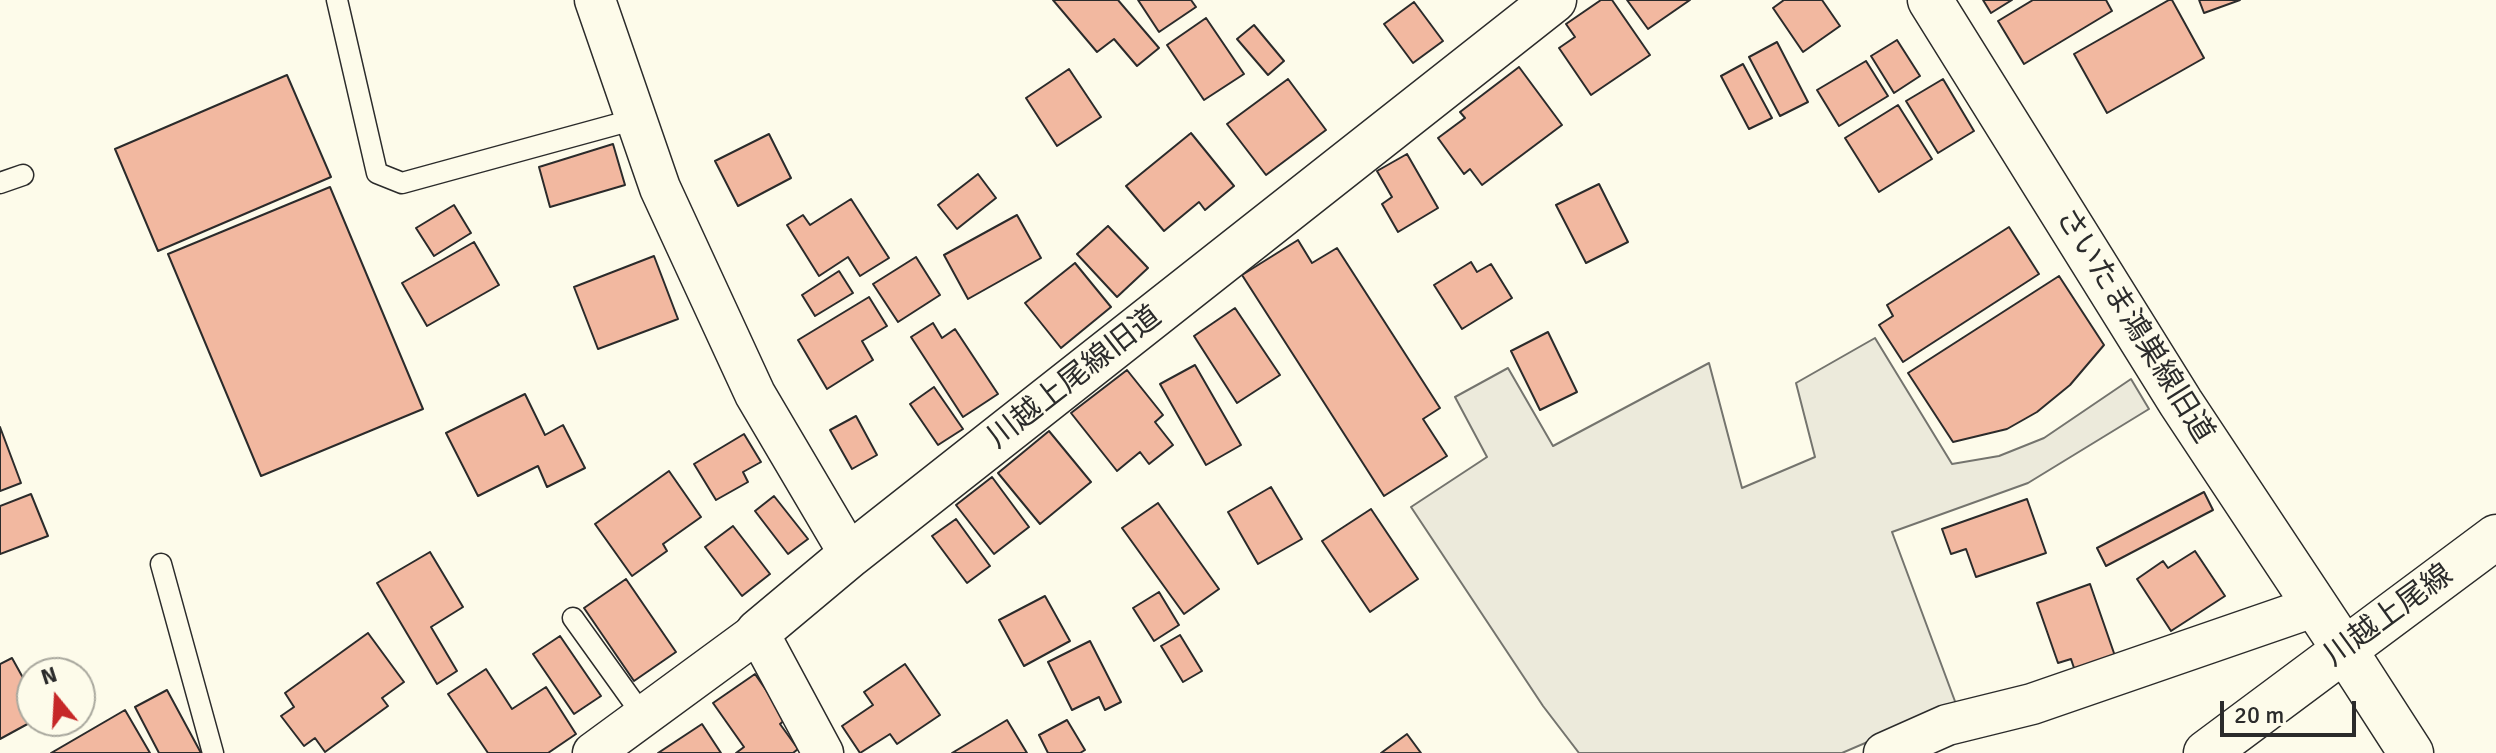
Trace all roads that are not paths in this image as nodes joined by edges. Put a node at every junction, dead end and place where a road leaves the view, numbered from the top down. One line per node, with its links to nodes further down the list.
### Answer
1 (337, 0): 5 (lane)
2 (595, 0): 5 (street)
3 (1554, 0): 9 (street, 川越上尾線旧道)
4 (1930, 0): 11 (street, さいたま鴻巣線旧道)
5 (636, 119): 9 (street)
6 (23, 175): 7 (lane)
7 (0, 183)
8 (2496, 537): 14 (street, 川越上尾線)
9 (850, 555): 13 (street, 川越上尾線旧道)
10 (161, 564): 16 (lane)
11 (2316, 606): 14 (street, さいたま鴻巣線旧道); 19 (street)
12 (573, 618): 15 (lane)
13 (758, 632): 15 (street, 川越上尾線旧道); 18 (street)
14 (2344, 649): 20 (street, 川越上尾線); 21 (street, さいたま鴻巣線旧道)
15 (644, 717): 17 (street, 川越上尾線旧道)
16 (213, 753)
17 (593, 753)
18 (823, 753)
19 (1884, 753)
20 (2206, 753)
21 (2411, 753)

